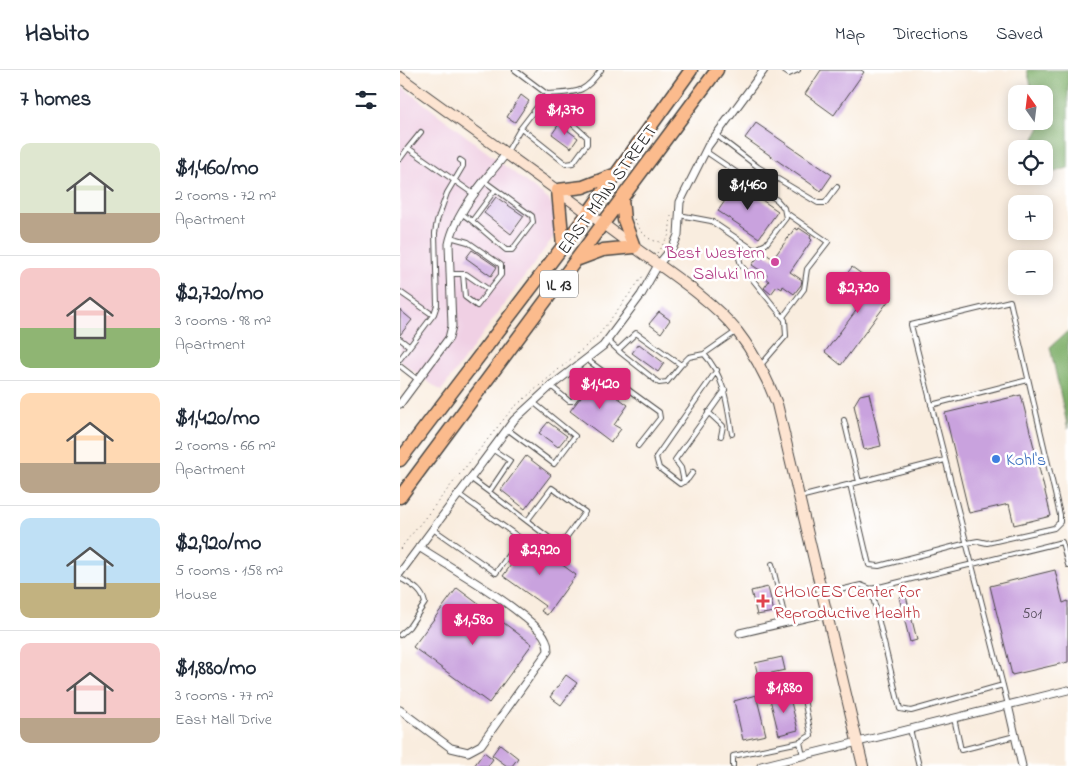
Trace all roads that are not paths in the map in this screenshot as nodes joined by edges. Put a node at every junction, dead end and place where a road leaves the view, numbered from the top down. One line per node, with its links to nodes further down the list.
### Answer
1 (515, 70): 9 (lane)
2 (602, 70): 9 (lane)
3 (691, 70): 19 (highway, EAST MAIN STREET / IL 13)
4 (717, 70): 26 (highway, EAST MAIN STREET / IL 13)
5 (764, 70): 13 (street)
6 (784, 70): 7 (lane)
7 (798, 70)
8 (400, 77): 16 (street)
9 (547, 94): 10 (lane)
10 (540, 104): 11 (lane); 11 (lane)
11 (521, 128): 16 (lane)
12 (421, 132): 14 (lane)
13 (716, 135): 15 (street); 22 (lane)
14 (408, 148): 17 (lane); 20 (lane)
15 (705, 151): 28 (lane); 30 (street)
16 (506, 154): 21 (street); 24 (street)
17 (400, 159)
18 (460, 160): 20 (lane)
19 (616, 174): 24 (highway); 27 (highway, EAST MAIN STREET / IL 13)
20 (454, 181): 25 (lane); 43 (lane)
21 (484, 181): 23 (lane); 25 (street)
22 (837, 187)
23 (495, 190): 31 (lane); 31 (lane)
24 (558, 190): 27 (street); 34 (highway)
25 (475, 196): 29 (street)
26 (622, 198): 32 (highway, EAST MAIN STREET / IL 13); 36 (highway)
27 (588, 212): 32 (street); 34 (highway, EAST MAIN STREET / IL 13)
28 (785, 212): 35 (lane); 44 (lane)
29 (461, 213): 31 (lane); 33 (street)
30 (679, 215): 35 (lane); 38 (street)
31 (472, 219)
32 (604, 224): 36 (street); 37 (highway, EAST MAIN STREET / IL 13)
33 (450, 237): 39 (street); 41 (lane)
34 (563, 246): 72 (highway, EAST MAIN STREET / IL 13)
35 (748, 246): 44 (lane)
36 (634, 247): 37 (highway); 38 (street)
37 (576, 260): 81 (highway, EAST MAIN STREET / IL 13)
38 (658, 265): 45 (street); 47 (street)
39 (450, 274): 40 (lane); 58 (street)
40 (463, 274): 41 (lane); 41 (lane)
41 (489, 290)
42 (400, 292): 43 (lane)
43 (433, 316): 48 (lane)
44 (783, 317): 55 (lane)
45 (737, 331): 50 (lane); 55 (street)
46 (400, 339): 48 (lane)
47 (607, 340): 49 (lane); 52 (street)
48 (410, 346): 51 (lane)
49 (618, 350): 53 (lane); 53 (lane)
50 (704, 354): 53 (lane); 57 (lane)
51 (400, 359)
52 (586, 359): 56 (lane); 60 (street)
53 (680, 365)
54 (400, 366): 58 (lane)
55 (760, 367): 82 (street)
56 (598, 368): 60 (lane); 70 (lane)
57 (717, 370): 61 (lane); 76 (lane)
58 (418, 380): 63 (street)
59 (1028, 380): 64 (lane); 64 (lane); 85 (lane)
60 (551, 386): 62 (street)
61 (725, 390): 65 (lane); 68 (lane)
62 (533, 402): 67 (street); 67 (lane)
63 (400, 404)
64 (931, 405): 73 (lane)
65 (708, 412): 69 (lane); 76 (lane)
66 (844, 420): 77 (lane)
67 (507, 429): 71 (street)
68 (732, 434)
69 (721, 436)
70 (638, 446)
71 (492, 449): 75 (street); 79 (lane)
72 (400, 460)
73 (945, 460): 77 (lane); 85 (lane)
74 (693, 472): 76 (lane)
75 (470, 478): 79 (lane); 80 (street)
76 (684, 482)
77 (859, 482): 78 (lane)
78 (850, 484): 82 (lane); 85 (lane)
79 (490, 492): 83 (lane)
80 (458, 494): 84 (street); 84 (lane)
81 (400, 496)
82 (799, 497): 93 (street)
83 (527, 520): 83 (lane)
84 (432, 529): 86 (street)
85 (966, 543): 88 (lane)
86 (420, 546): 90 (street); 102 (street)
87 (772, 564): 95 (lane)
88 (972, 565): 89 (lane); 92 (lane); 98 (lane)
89 (1068, 565)
90 (400, 573)
91 (400, 578): 97 (lane)
92 (871, 589): 93 (lane); 98 (lane)
93 (821, 594): 94 (street)
94 (826, 613): 95 (street); 107 (street)
95 (786, 622): 96 (street)
96 (740, 632)
97 (400, 635)
98 (1003, 685): 101 (lane)
99 (1068, 690): 101 (street)
100 (802, 694): 106 (lane)
101 (1008, 705): 103 (street); 105 (street)
102 (400, 710)
103 (954, 718): 104 (street); 105 (lane)
104 (910, 729): 107 (street); 112 (lane)
105 (1015, 736): 113 (street)
106 (800, 742): 108 (lane); 109 (lane)
107 (857, 742): 108 (street); 111 (street)
108 (803, 756): 110 (street)
109 (733, 766)
110 (761, 766)
111 (863, 766)
112 (919, 766)
113 (1022, 766)

